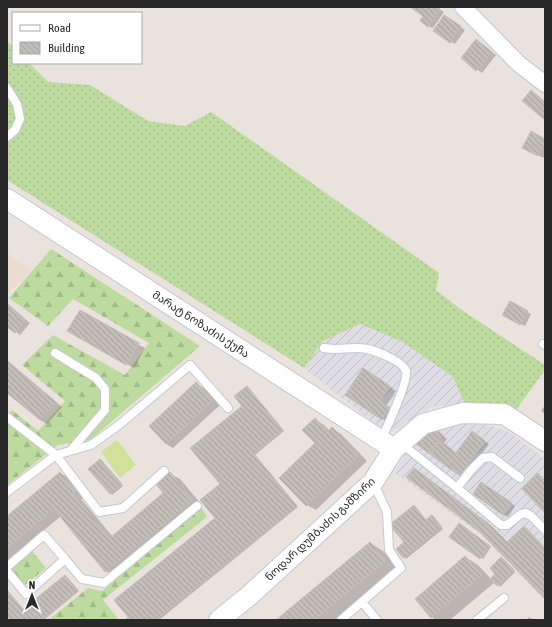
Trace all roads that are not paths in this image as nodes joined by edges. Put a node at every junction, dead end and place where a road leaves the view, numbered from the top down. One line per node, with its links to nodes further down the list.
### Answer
1 (463, 7): 2 (street)
2 (545, 84)
3 (7, 88): 4 (lane)
4 (7, 137)
5 (7, 199): 11 (street, მარატ ნოზაძის ქუჩა)
6 (324, 348): 11 (lane)
7 (55, 353): 12 (lane)
8 (228, 408): 12 (lane)
9 (7, 417): 13 (lane)
10 (545, 441): 11 (street, ნოდარ დუმბაძის გამზირი)
11 (392, 444): 16 (street, ნოდარ დუმბაძის გამზირი); 17 (lane)
12 (71, 450): 13 (lane)
13 (56, 454): 14 (lane); 18 (lane)
14 (164, 471)
15 (520, 478): 17 (lane)
16 (373, 482): 25 (lane); 26 (street, ნოდარ დუმბაძის გამზირი)
17 (457, 488): 20 (lane)
18 (7, 492)
19 (197, 506): 21 (lane)
20 (545, 530)
21 (65, 559): 22 (lane); 23 (lane)
22 (7, 567)
23 (7, 571)
24 (504, 598): 29 (lane)
25 (362, 602): 27 (lane); 28 (lane)
26 (219, 620)
27 (341, 620)
28 (377, 620)
29 (477, 620)

